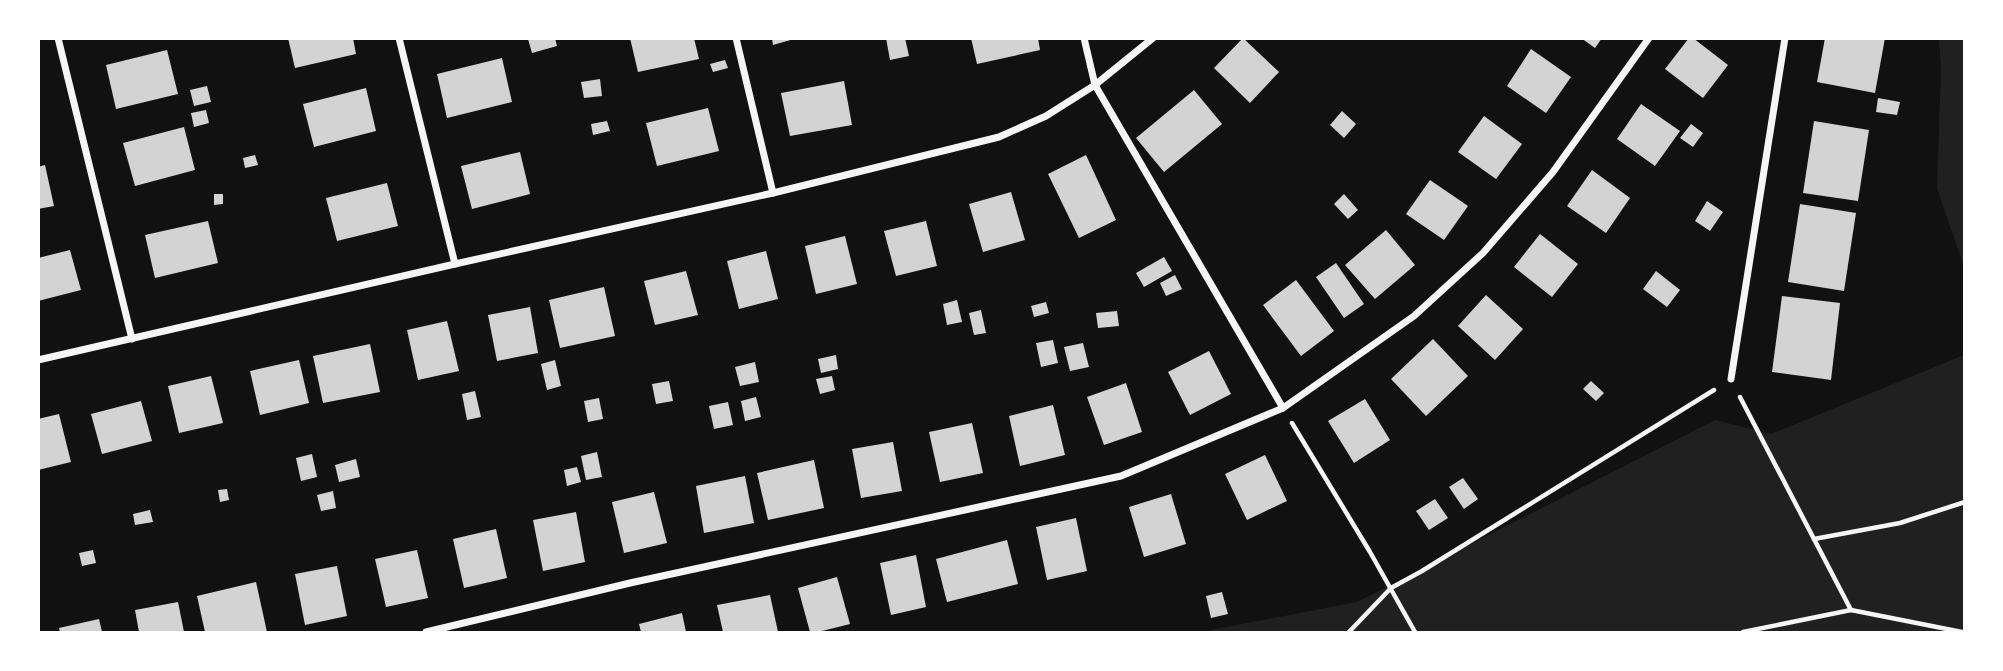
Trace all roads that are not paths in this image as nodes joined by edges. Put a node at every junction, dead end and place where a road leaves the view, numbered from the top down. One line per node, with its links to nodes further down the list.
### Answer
1 (58, 38): 11 (street)
2 (399, 38): 10 (street)
3 (736, 38): 9 (street)
4 (1084, 38): 8 (street)
5 (1153, 38): 8 (street)
6 (1649, 38): 14 (street)
7 (1784, 38): 13 (street)
8 (1095, 85): 9 (street); 14 (street)
9 (773, 193): 10 (street)
10 (455, 264): 11 (street)
11 (132, 339): 12 (street)
12 (38, 360)
13 (1731, 379)
14 (1283, 408): 15 (street)
15 (426, 632)

